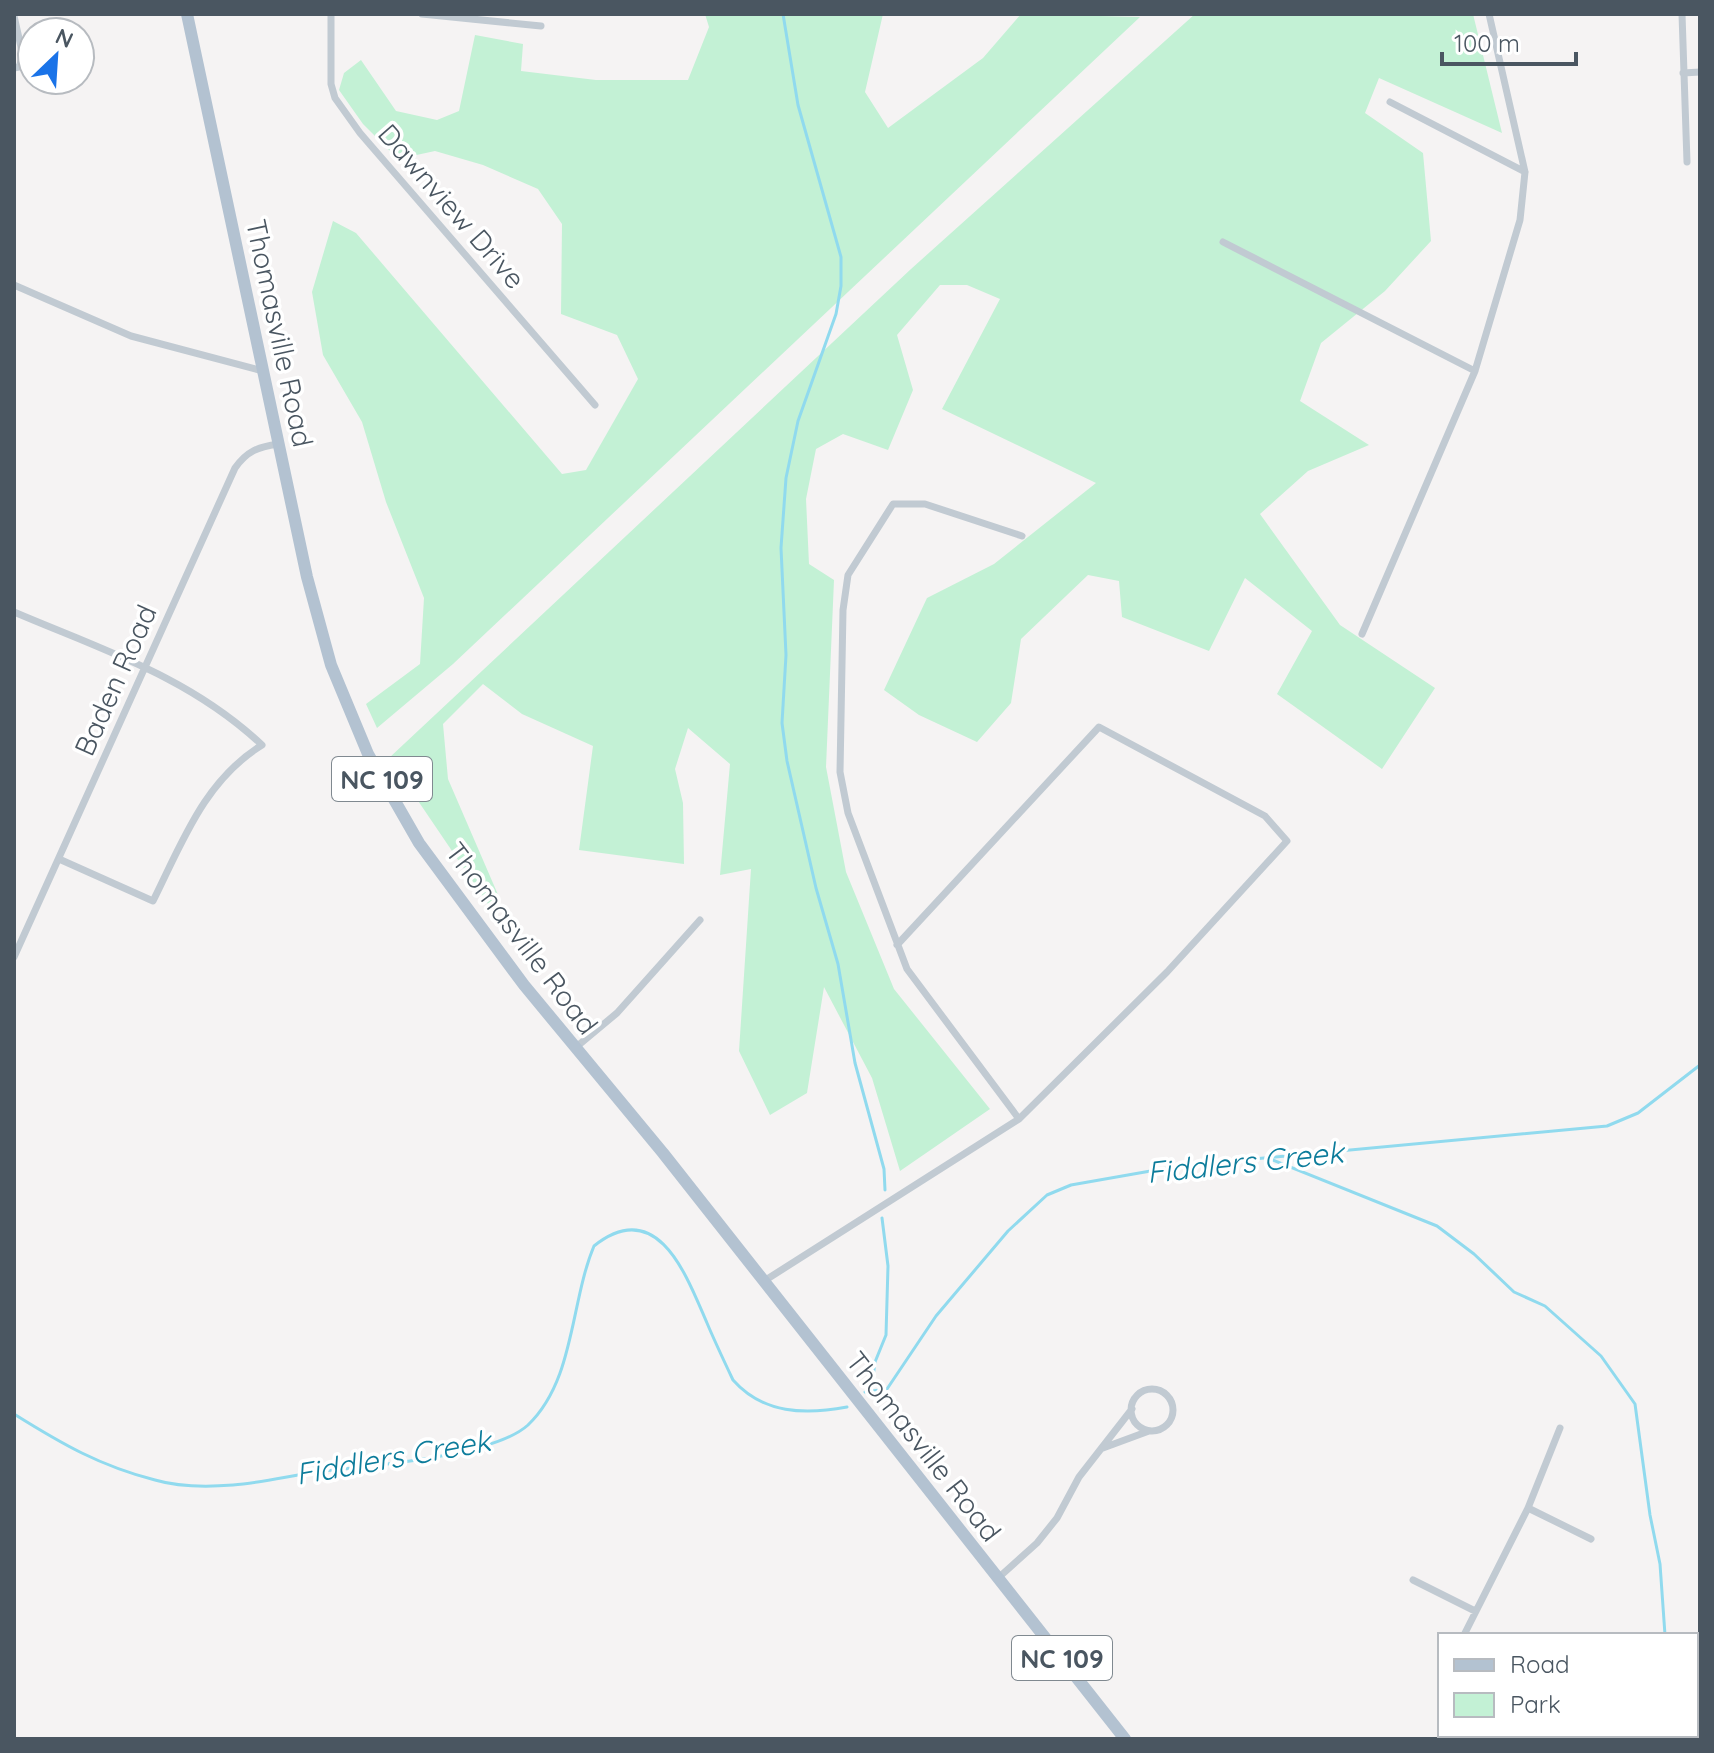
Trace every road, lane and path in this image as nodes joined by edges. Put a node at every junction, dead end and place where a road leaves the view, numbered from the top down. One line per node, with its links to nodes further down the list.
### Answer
1 (187, 14): 16 (main road, Thomasville Road / NC 109)
2 (331, 14): 18 (street, Dawnview Drive)
3 (422, 14): 7 (street)
4 (1489, 14): 13 (street)
5 (1682, 14): 10 (street)
6 (14, 16): 8 (street)
7 (541, 26)
8 (14, 68)
9 (1700, 72): 10 (street)
10 (1683, 73): 12 (street)
11 (1390, 102): 13 (street)
12 (1687, 162)
13 (1525, 172): 17 (street)
14 (1223, 242): 17 (street)
15 (14, 285): 16 (street)
16 (263, 371): 19 (main road, Thomasville Road / NC 109)
17 (1475, 371): 22 (street)
18 (595, 405)
19 (278, 444): 23 (street, Baden Road); 28 (main road, Thomasville Road / NC 109)
20 (1022, 536): 26 (street)
21 (14, 612): 23 (street)
22 (1362, 634)
23 (145, 669): 24 (street, Baden Road); 24 (street)
24 (59, 859): 27 (street, Baden Road)
25 (700, 920): 28 (street)
26 (897, 945): 29 (street); 29 (street)
27 (14, 957)
28 (575, 1048): 30 (main road, Thomasville Road / NC 109)
29 (1019, 1119): 30 (street)
30 (764, 1281): 37 (main road, Thomasville Road / NC 109)
31 (1132, 1409): 33 (street); 33 (street); 34 (street)
32 (1560, 1428): 35 (street)
33 (1151, 1431): 34 (street)
34 (1103, 1448): 37 (street)
35 (1528, 1508): 36 (street); 39 (street)
36 (1591, 1539)
37 (997, 1579): 41 (main road, Thomasville Road / NC 109)
38 (1413, 1580): 39 (street)
39 (1475, 1611): 40 (street)
40 (1465, 1633)
41 (1125, 1739)

